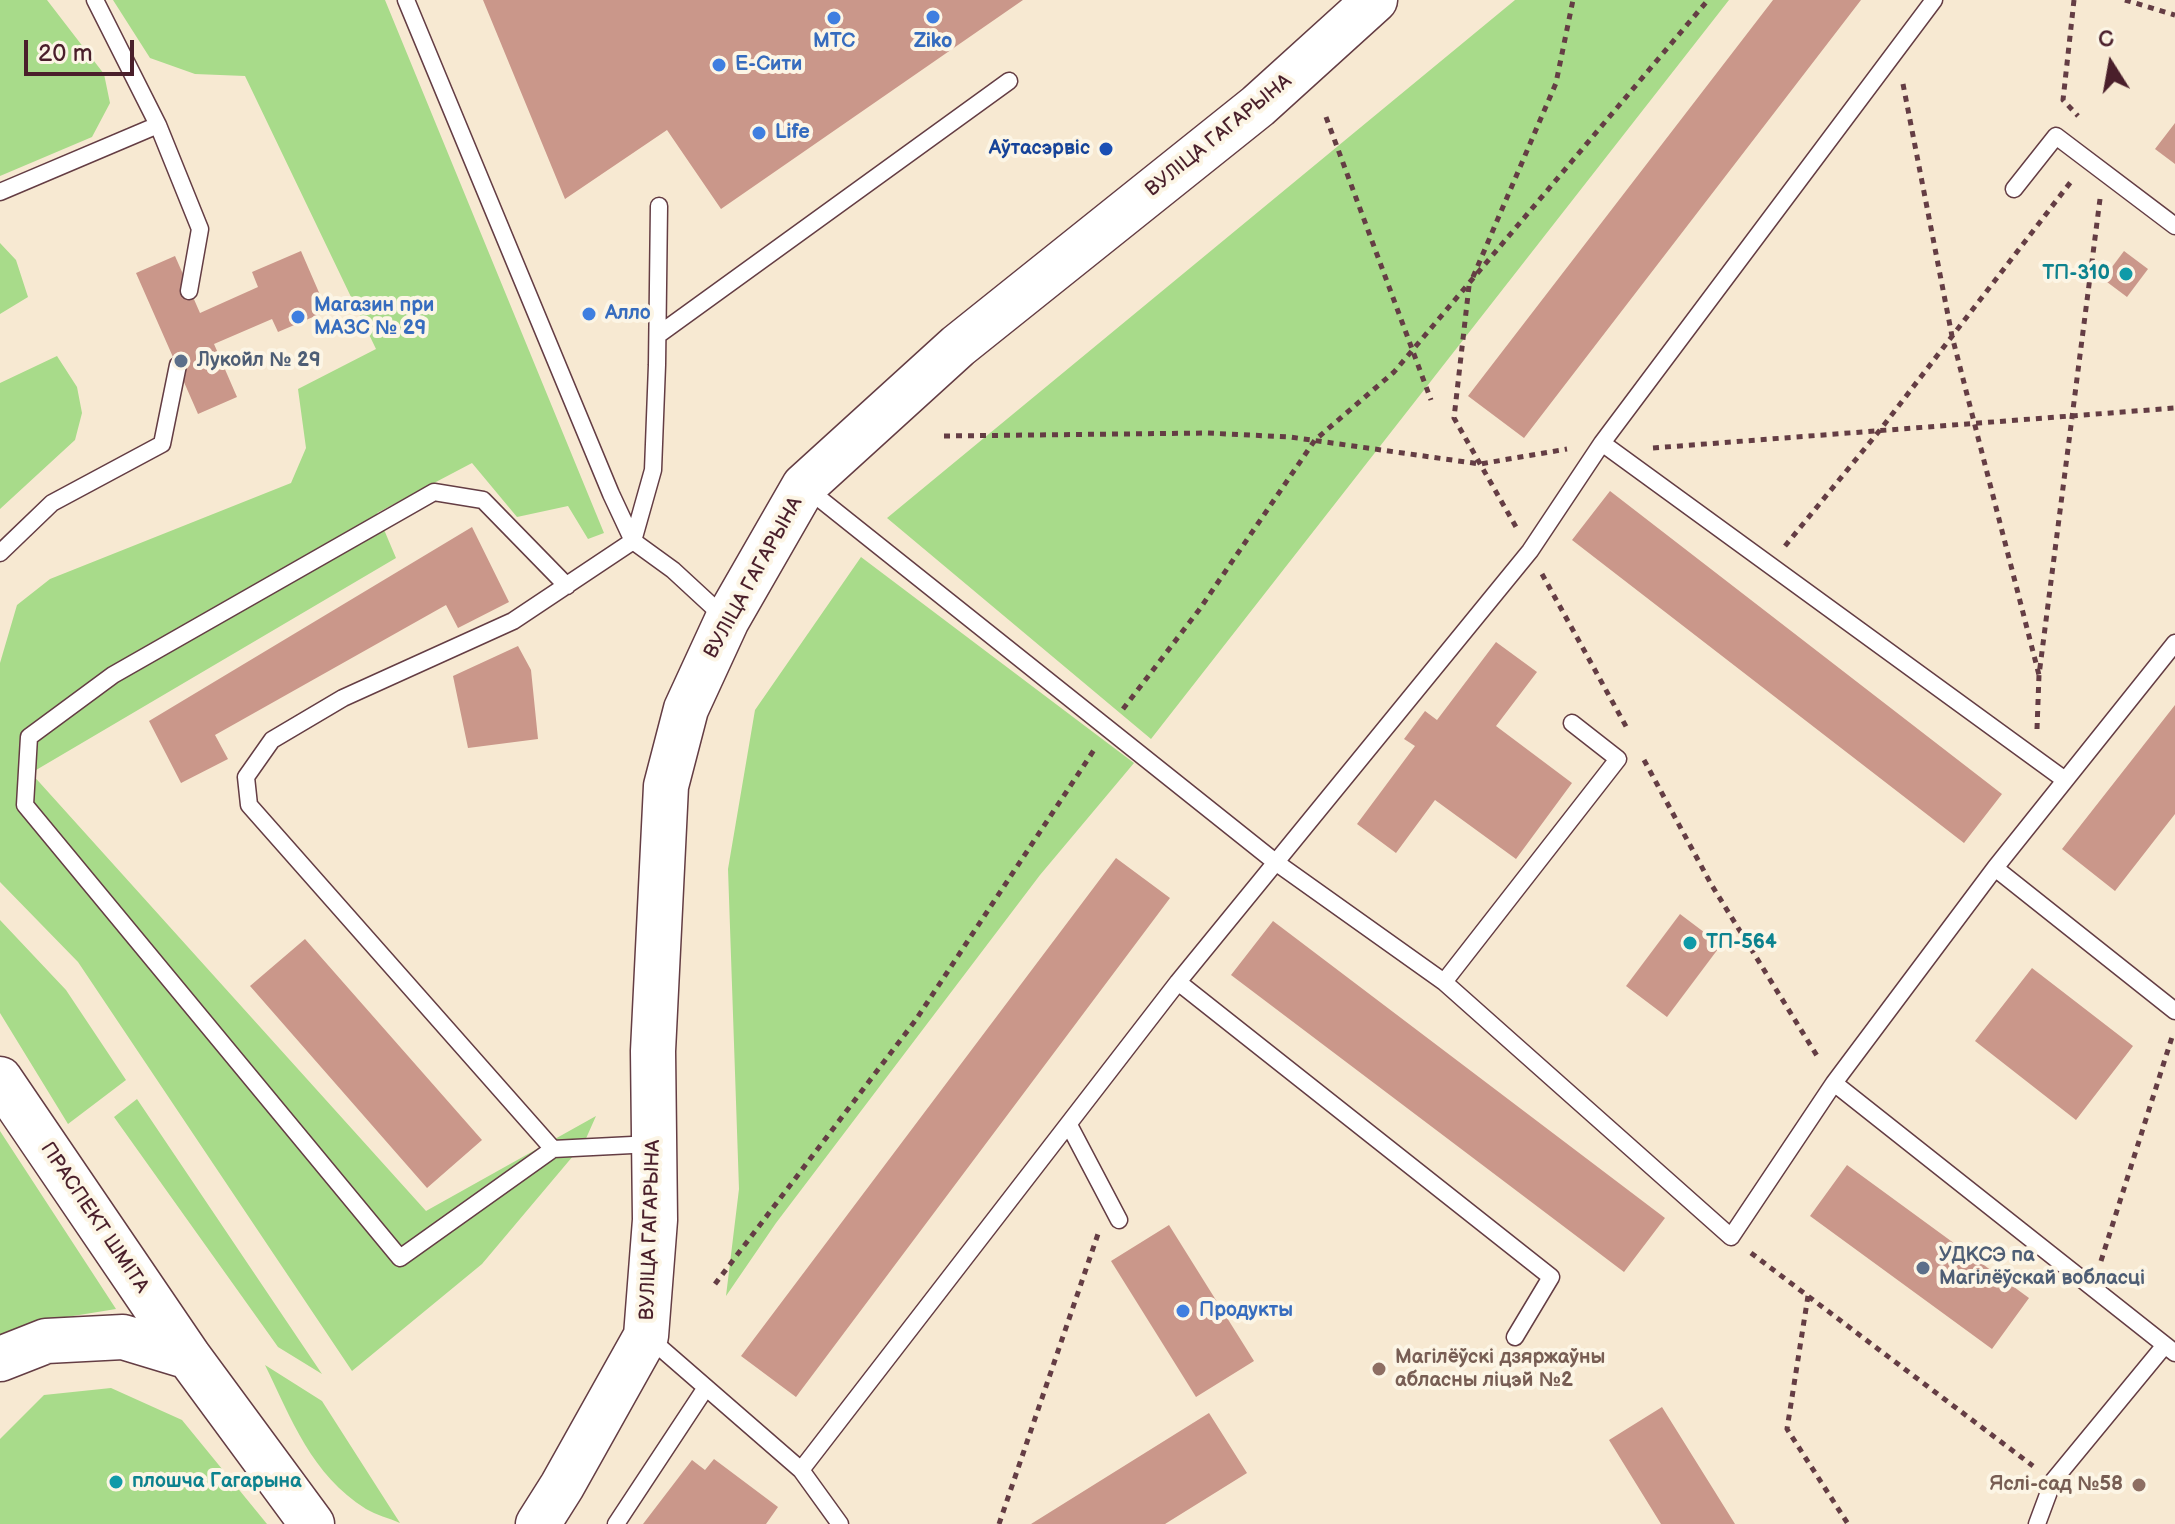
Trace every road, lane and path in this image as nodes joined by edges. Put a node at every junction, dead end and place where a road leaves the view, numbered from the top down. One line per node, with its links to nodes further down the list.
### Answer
1 (95, 0): 14 (lane)
2 (406, 0): 37 (lane)
3 (1375, 0): 36 (main road, ВУЛІЦА ГАГАРЫНА)
4 (1573, 0): 21 (path)
5 (1708, 0): 21 (path)
6 (1934, 0): 10 (lane)
7 (2074, 0): 13 (path)
8 (2125, 0): 9 (path)
9 (2175, 15)
10 (1897, 50): 24 (path); 35 (lane)
11 (1009, 81): 23 (lane)
12 (1326, 117): 25 (path)
13 (2084, 122)
14 (158, 125): 18 (lane); 22 (lane)
15 (2088, 160): 16 (lane); 17 (lane); 24 (path)
16 (2103, 172): 20 (lane); 29 (path)
17 (2014, 189)
18 (0, 192)
19 (659, 206): 23 (lane)
20 (2175, 226)
21 (1470, 285): 25 (path); 30 (path)
22 (189, 291)
23 (658, 335): 37 (lane)
24 (1952, 336): 31 (path); 32 (path)
25 (1411, 352): 27 (path); 34 (path)
26 (178, 365): 38 (lane)
27 (1431, 400)
28 (2175, 408): 29 (path)
29 (2073, 416): 31 (path); 43 (path)
30 (1454, 418)
31 (1975, 423): 32 (path); 43 (path)
32 (1880, 430): 35 (path); 39 (path)
33 (944, 436): 34 (path)
34 (1315, 440): 35 (path); 45 (path)
35 (1602, 443): 39 (lane); 48 (lane)
36 (804, 486): 41 (main road, ВУЛІЦА ГАГАРЫНА); 45 (lane)
37 (633, 541): 40 (lane); 41 (lane)
38 (0, 553)
39 (1770, 565): 46 (lane)
40 (567, 586): 58 (lane); 58 (lane)
41 (727, 620): 57 (main road, ВУЛІЦА ГАГАРЫНА)
42 (2175, 643): 47 (lane)
43 (2039, 675): 46 (path)
44 (1572, 723): 51 (lane)
45 (1108, 729): 48 (lane); 62 (path)
46 (2036, 758): 47 (lane)
47 (2065, 780): 49 (lane)
48 (1274, 861): 50 (lane); 51 (lane)
49 (1995, 868): 52 (lane); 55 (lane)
50 (1178, 982): 56 (lane); 66 (lane)
51 (1444, 982): 61 (lane)
52 (2175, 1011)
53 (2175, 1028): 63 (path)
54 (0, 1079): 68 (main road, ПРАСПЕКТ ШМІТА)
55 (1834, 1083): 61 (lane); 63 (lane)
56 (1069, 1125): 59 (lane); 71 (lane)
57 (655, 1144): 58 (lane); 65 (main road, ВУЛІЦА ГАГАРЫНА)
58 (553, 1149)
59 (1109, 1201): 60 (lane); 79 (path)
60 (1119, 1220)
61 (1731, 1237): 64 (path)
62 (715, 1284)
63 (2093, 1288): 67 (lane)
64 (1808, 1296): 72 (path); 80 (path)
65 (646, 1336): 70 (lane); 73 (main road, ВУЛІЦА ГАГАРЫНА)
66 (1515, 1337)
67 (2170, 1349): 72 (lane)
68 (189, 1357): 69 (main road); 74 (main road, ПРАСПЕКТ ШМІТА)
69 (0, 1359)
70 (705, 1389): 71 (lane); 77 (lane)
71 (801, 1470): 78 (lane)
72 (2053, 1481): 81 (lane)
73 (562, 1486): 75 (main road); 76 (main road, ВУЛІЦА ГАГАРЫНА)
74 (312, 1524)
75 (510, 1524)
76 (538, 1524)
77 (616, 1524)
78 (840, 1524)
79 (999, 1524)
80 (1848, 1524)
81 (2037, 1524)

